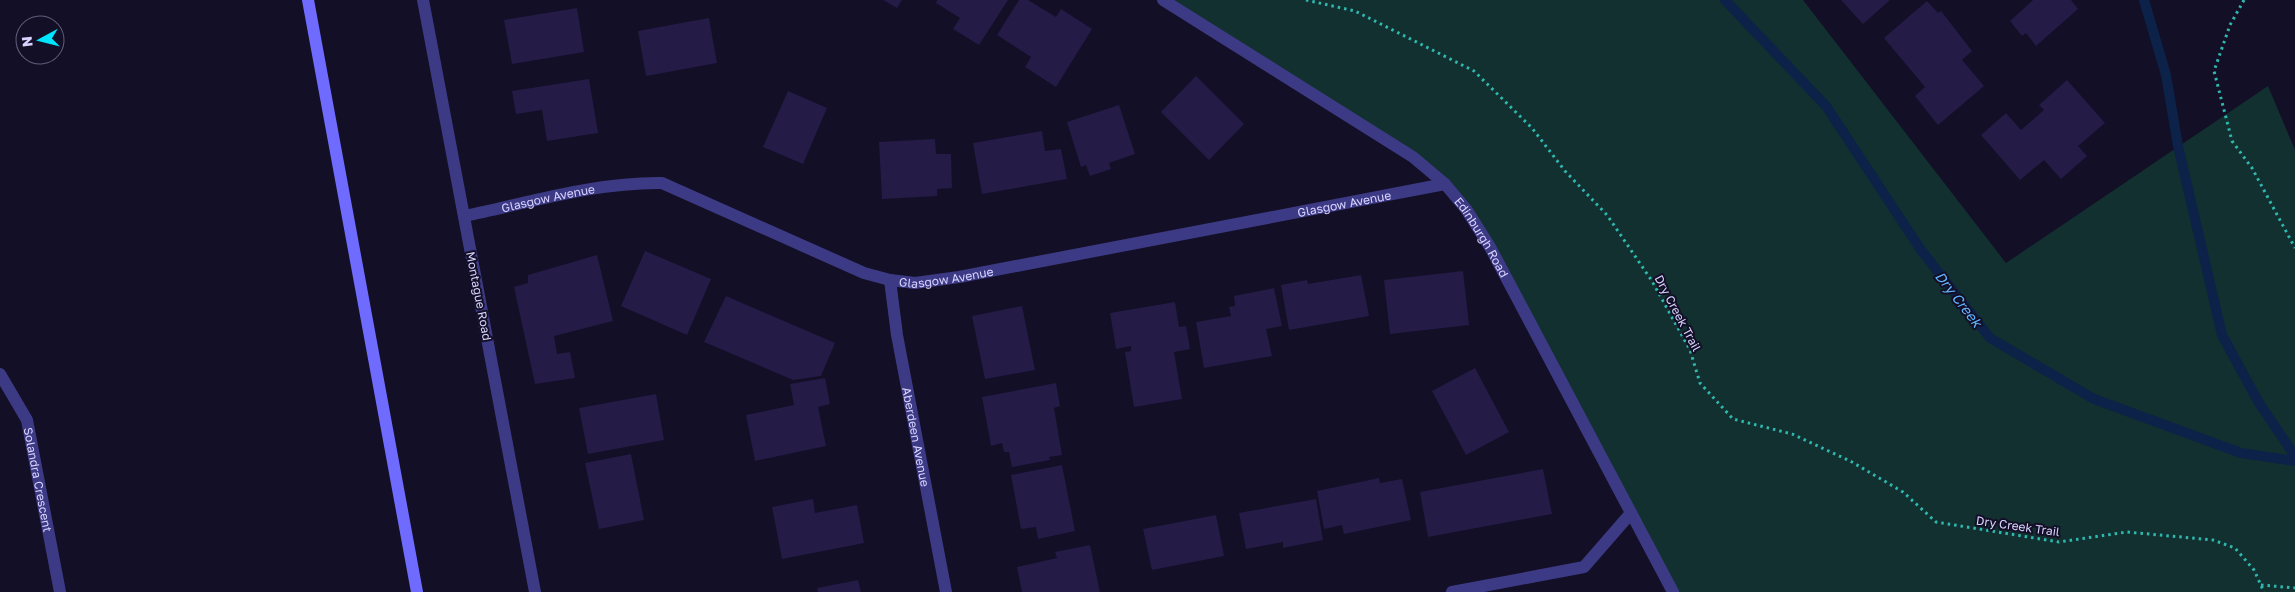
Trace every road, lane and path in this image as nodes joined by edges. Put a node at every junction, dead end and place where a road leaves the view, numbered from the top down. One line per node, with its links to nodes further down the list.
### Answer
1 (308, 0): 15 (main road)
2 (423, 0): 7 (street, Montague Road)
3 (1163, 0): 6 (street, Edinburgh Road)
4 (1306, 0): 12 (path, Dry Creek Trail)
5 (2244, 0): 8 (path)
6 (1445, 184): 9 (street, Glasgow Avenue); 11 (street, Edinburgh Road)
7 (464, 216): 9 (street, Glasgow Avenue); 16 (street, Montague Road)
8 (2295, 248)
9 (890, 280): 17 (street, Aberdeen Avenue)
10 (0, 374): 14 (street, Solandra Crescent)
11 (1631, 513): 18 (street); 19 (street, Edinburgh Road)
12 (2261, 585): 13 (path); 20 (path, Dry Creek Trail)
13 (2295, 588)
14 (60, 592)
15 (417, 592)
16 (535, 592)
17 (946, 592)
18 (1452, 592)
19 (1673, 592)
20 (2264, 592)

